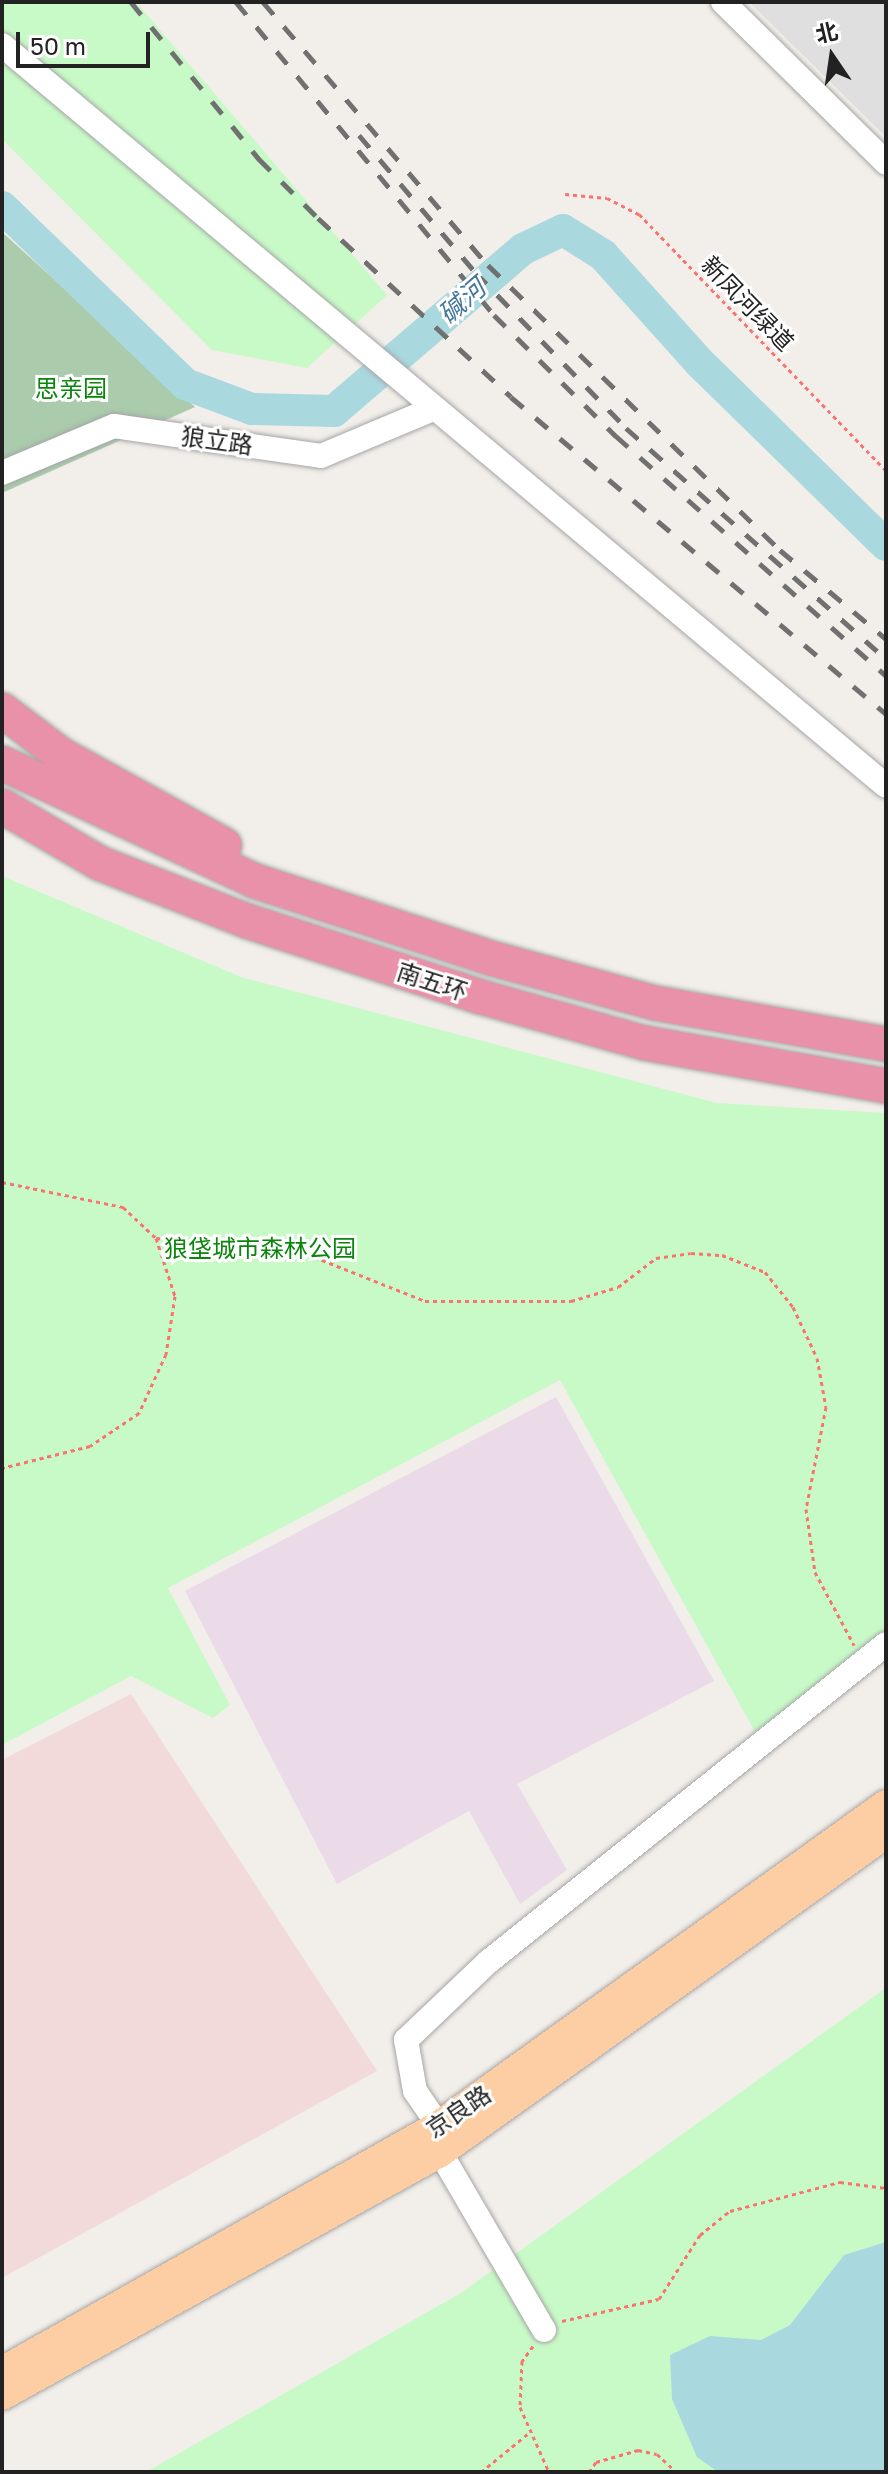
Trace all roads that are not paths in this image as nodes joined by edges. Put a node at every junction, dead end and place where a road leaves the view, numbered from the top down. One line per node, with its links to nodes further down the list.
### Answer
1 (723, 2): 3 (street)
2 (2, 45): 4 (street)
3 (886, 163)
4 (432, 409): 5 (street, 狼立路); 8 (street)
5 (2, 473)
6 (2, 710): 12 (highway)
7 (2, 763): 12 (highway, 南五环)
8 (886, 786)
9 (2, 806): 11 (highway, 南五环)
10 (2, 824): 11 (highway)
11 (99, 863): 14 (highway, 南五环)
12 (336, 908): 13 (highway, 南五环)
13 (886, 1044)
14 (886, 1086)
15 (886, 1644): 18 (street)
16 (886, 1805): 18 (main road, 京良路)
17 (886, 1833): 18 (main road, 京良路)
18 (440, 2139): 19 (street); 20 (main road, 京良路); 21 (main road, 京良路)
19 (544, 2330)
20 (2, 2372)
21 (2, 2395)

